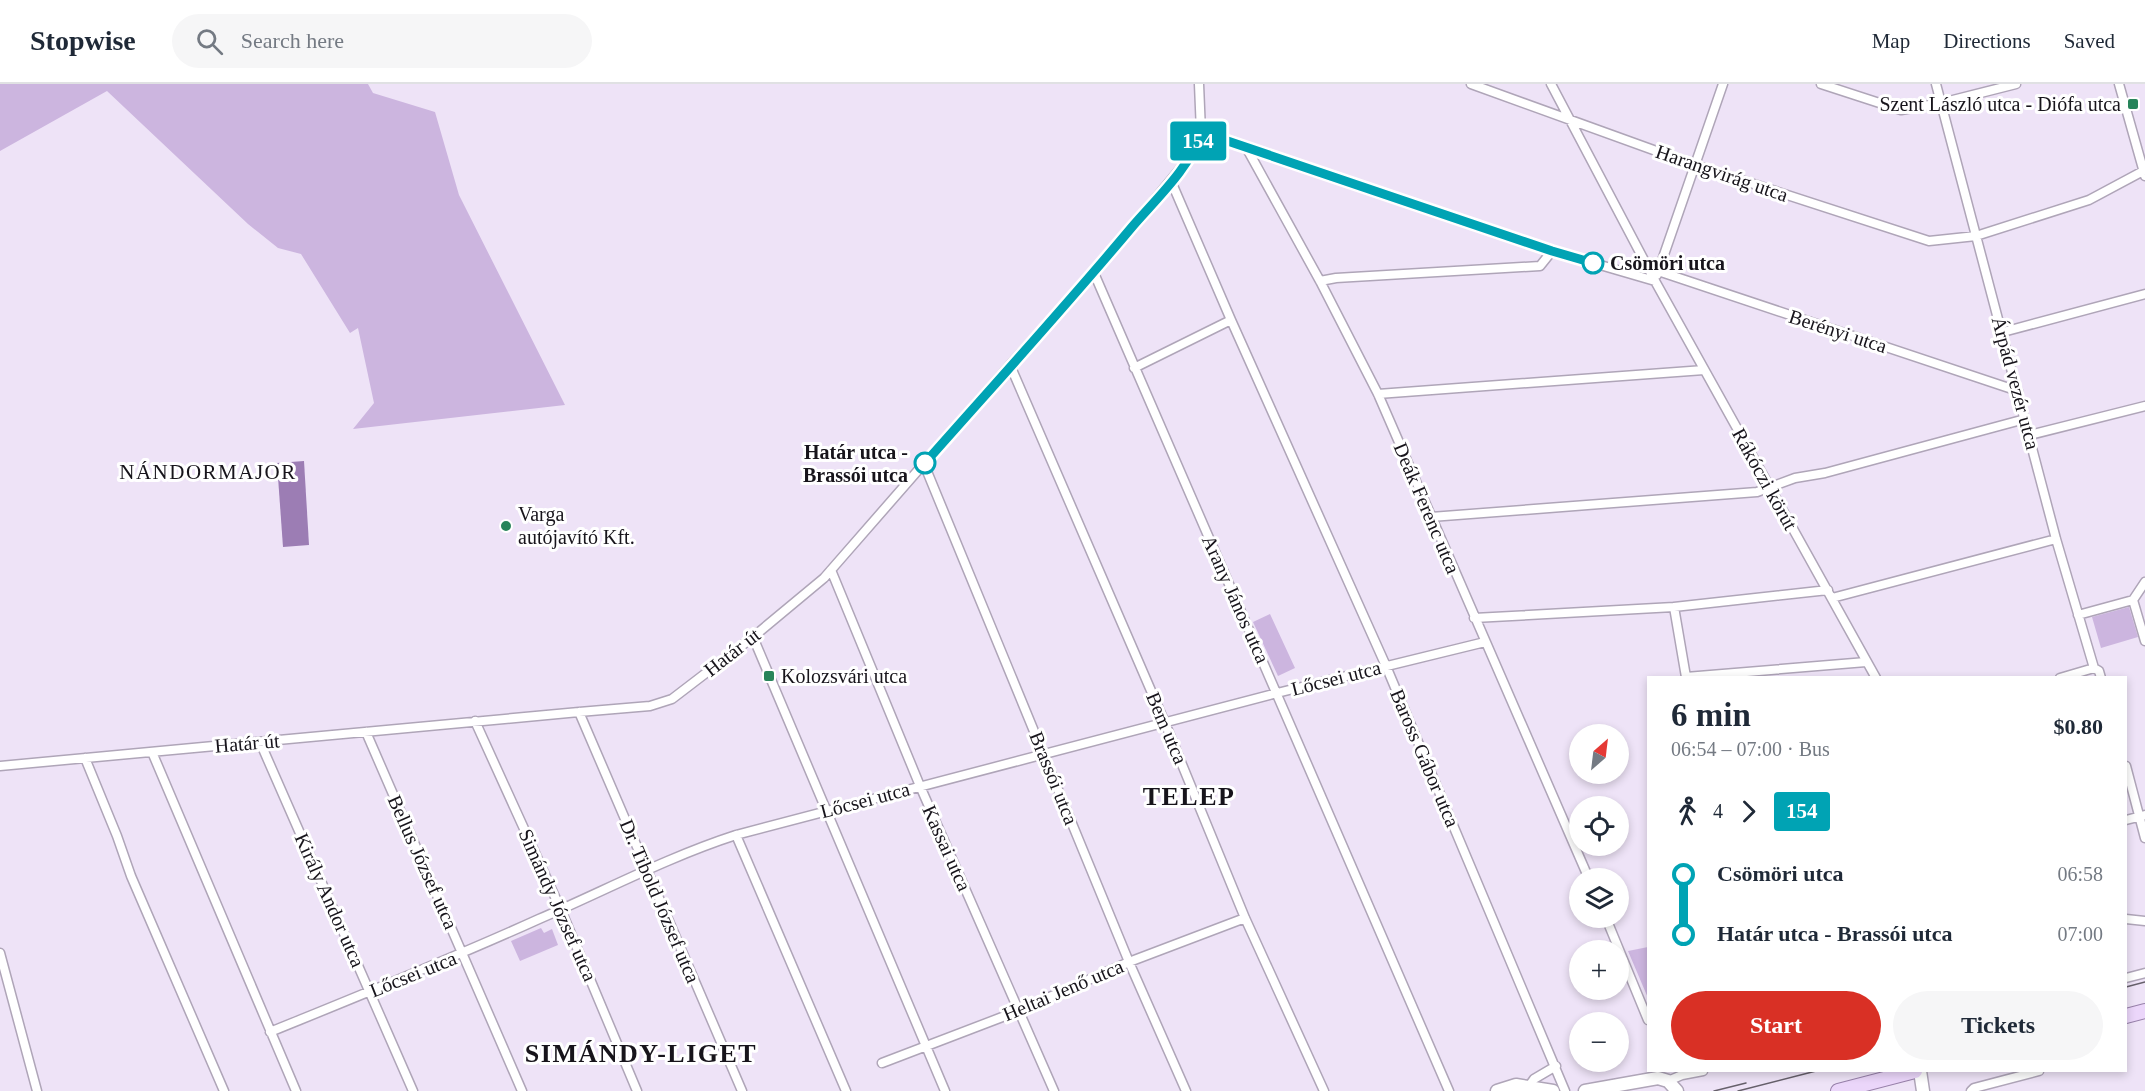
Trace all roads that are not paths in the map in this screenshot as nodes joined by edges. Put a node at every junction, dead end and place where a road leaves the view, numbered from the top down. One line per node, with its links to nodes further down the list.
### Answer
1 (1199, 84): 11 (street, Határ út)
2 (1472, 84): 10 (street, Harangvirág utca)
3 (1551, 84): 10 (street, Rákóczi körút)
4 (1723, 84): 13 (street)
5 (1821, 84): 9 (street)
6 (1936, 84): 9 (street, Árpád vezér utca)
7 (2016, 84): 9 (street)
8 (2119, 84): 14 (street)
9 (1941, 103): 16 (street, Árpád vezér utca)
10 (1570, 119): 13 (street, Harangvirág utca); 21 (street, Rákóczi körút)
11 (1201, 132): 12 (street); 15 (street, Határ út)
12 (1246, 147): 17 (street); 20 (street, Deák Ferenc utca)
13 (1695, 165): 16 (street, Harangvirág utca); 18 (street)
14 (2144, 172): 16 (street, Harangvirág utca)
15 (1171, 181): 19 (street, Határ út); 23 (street, Baross Gábor utca)
16 (1976, 236): 24 (street, Árpád vezér utca)
17 (1552, 251): 20 (street); 21 (street)
18 (1658, 271): 21 (street); 28 (street, Berényi utca)
19 (1094, 273): 25 (street, Határ út); 26 (street, Arany János utca)
20 (1320, 281): 29 (street, Deák Ferenc utca)
21 (1655, 281): 27 (street, Rákóczi körút)
22 (2145, 294): 24 (street)
23 (1230, 320): 26 (street); 48 (street, Baross Gábor utca)
24 (2003, 332): 28 (street, Árpád vezér utca)
25 (1010, 365): 33 (street, Határ út); 58 (street, Bem utca)
26 (1134, 368): 55 (street, Arany János utca)
27 (1704, 370): 29 (street); 34 (street, Rákóczi körút)
28 (2018, 391): 31 (street, Árpád vezér utca)
29 (1378, 394): 35 (street, Deák Ferenc utca)
30 (2145, 406): 32 (street)
31 (2025, 419): 32 (street, Árpád vezér utca); 34 (street)
32 (2030, 435): 36 (street, Árpád vezér utca)
33 (924, 464): 37 (street, Határ út); 62 (street, Brassói utca)
34 (1770, 488): 35 (street); 39 (street, Rákóczi körút)
35 (1431, 517): 43 (street, Deák Ferenc utca)
36 (2056, 539): 39 (street); 42 (street, Árpád vezér utca)
37 (831, 570): 44 (street, Határ út); 66 (street, Kassai utca)
38 (2145, 582): 40 (street)
39 (1830, 594): 41 (street); 47 (street, Rákóczi körút)
40 (2133, 600): 42 (street); 45 (street)
41 (1674, 607): 43 (street); 50 (street)
42 (2078, 615): 49 (street, Árpád vezér utca)
43 (1474, 618): 46 (street, Deák Ferenc utca)
44 (753, 637): 56 (street, Határ út); 67 (street)
45 (2145, 641)
46 (1485, 642): 48 (street, Lőcsei utca); 72 (street, Deák Ferenc utca)
47 (1866, 662): 51 (street); 52 (street, Rákóczi körút)
48 (1386, 666): 55 (street, Lőcsei utca); 92 (street, Baross Gábor utca)
49 (2094, 668): 53 (street); 54 (street, Árpád vezér utca)
50 (1686, 676)
51 (1736, 676)
52 (1875, 676)
53 (2067, 676)
54 (2100, 676)
55 (1276, 693): 58 (street, Lőcsei utca); 111 (street, Arany János utca)
56 (579, 711): 57 (street, Határ út); 73 (street, Dr. Tibold József utca)
57 (475, 721): 59 (street, Határ út); 74 (street, Simándy József utca)
58 (1165, 723): 62 (street, Lőcsei utca); 75 (street, Bem utca)
59 (366, 732): 60 (street, Határ út); 80 (street, Bellus József utca)
60 (260, 742): 61 (street, Határ út); 84 (street, Király Andor utca)
61 (152, 752): 63 (street, Határ út); 89 (street)
62 (1044, 754): 66 (street, Lőcsei utca); 81 (street, Brassói utca)
63 (85, 758): 64 (street, Határ út); 100 (street)
64 (0, 766)
65 (2127, 769): 68 (street)
66 (920, 786): 67 (street, Lőcsei utca); 85 (street, Kassai utca)
67 (825, 811): 70 (street, Lőcsei utca); 90 (street)
68 (2142, 816): 69 (street); 71 (street)
69 (2127, 820)
70 (736, 835): 73 (street, Lőcsei utca); 106 (street)
71 (2145, 838)
72 (1584, 868)
73 (648, 871): 74 (street, Lőcsei utca); 105 (street, Dr. Tibold József utca)
74 (561, 910): 80 (street, Lőcsei utca); 104 (street, Simándy József utca)
75 (1245, 918): 81 (street, Heltai Jenő utca); 110 (street, Bem utca)
76 (2127, 919): 77 (street)
77 (2145, 921)
78 (1610, 928): 88 (street)
79 (0, 953): 99 (street)
80 (463, 953): 84 (street, Lőcsei utca); 103 (street, Bellus József utca)
81 (1129, 962): 85 (street, Heltai Jenő utca); 109 (street, Brassói utca)
82 (2145, 973): 83 (street)
83 (2127, 978)
84 (370, 991): 89 (street, Lőcsei utca); 102 (street, Király Andor utca)
85 (1018, 1011): 90 (street, Heltai Jenő utca); 108 (street, Kassai utca)
86 (2145, 1011): 87 (main road)
87 (2127, 1016)
88 (1647, 1018)
89 (270, 1032): 101 (street)
90 (925, 1046): 91 (street, Heltai Jenő utca); 107 (street)
91 (882, 1063)
92 (1556, 1066): 98 (street); 114 (street, Baross Gábor utca)
93 (1698, 1072): 97 (street)
94 (1911, 1072): 116 (main road)
95 (1920, 1072): 117 (street)
96 (2035, 1072): 118 (street)
97 (1671, 1081): 115 (street)
98 (1529, 1086): 112 (street); 113 (street)
99 (37, 1091)
100 (224, 1091)
101 (296, 1091)
102 (413, 1091)
103 (522, 1091)
104 (637, 1091)
105 (742, 1091)
106 (846, 1091)
107 (945, 1091)
108 (1054, 1091)
109 (1186, 1091)
110 (1324, 1091)
111 (1449, 1091)
112 (1497, 1091)
113 (1553, 1091)
114 (1565, 1091)
115 (1585, 1091)
116 (1838, 1091)
117 (1923, 1091)
118 (1971, 1091)

